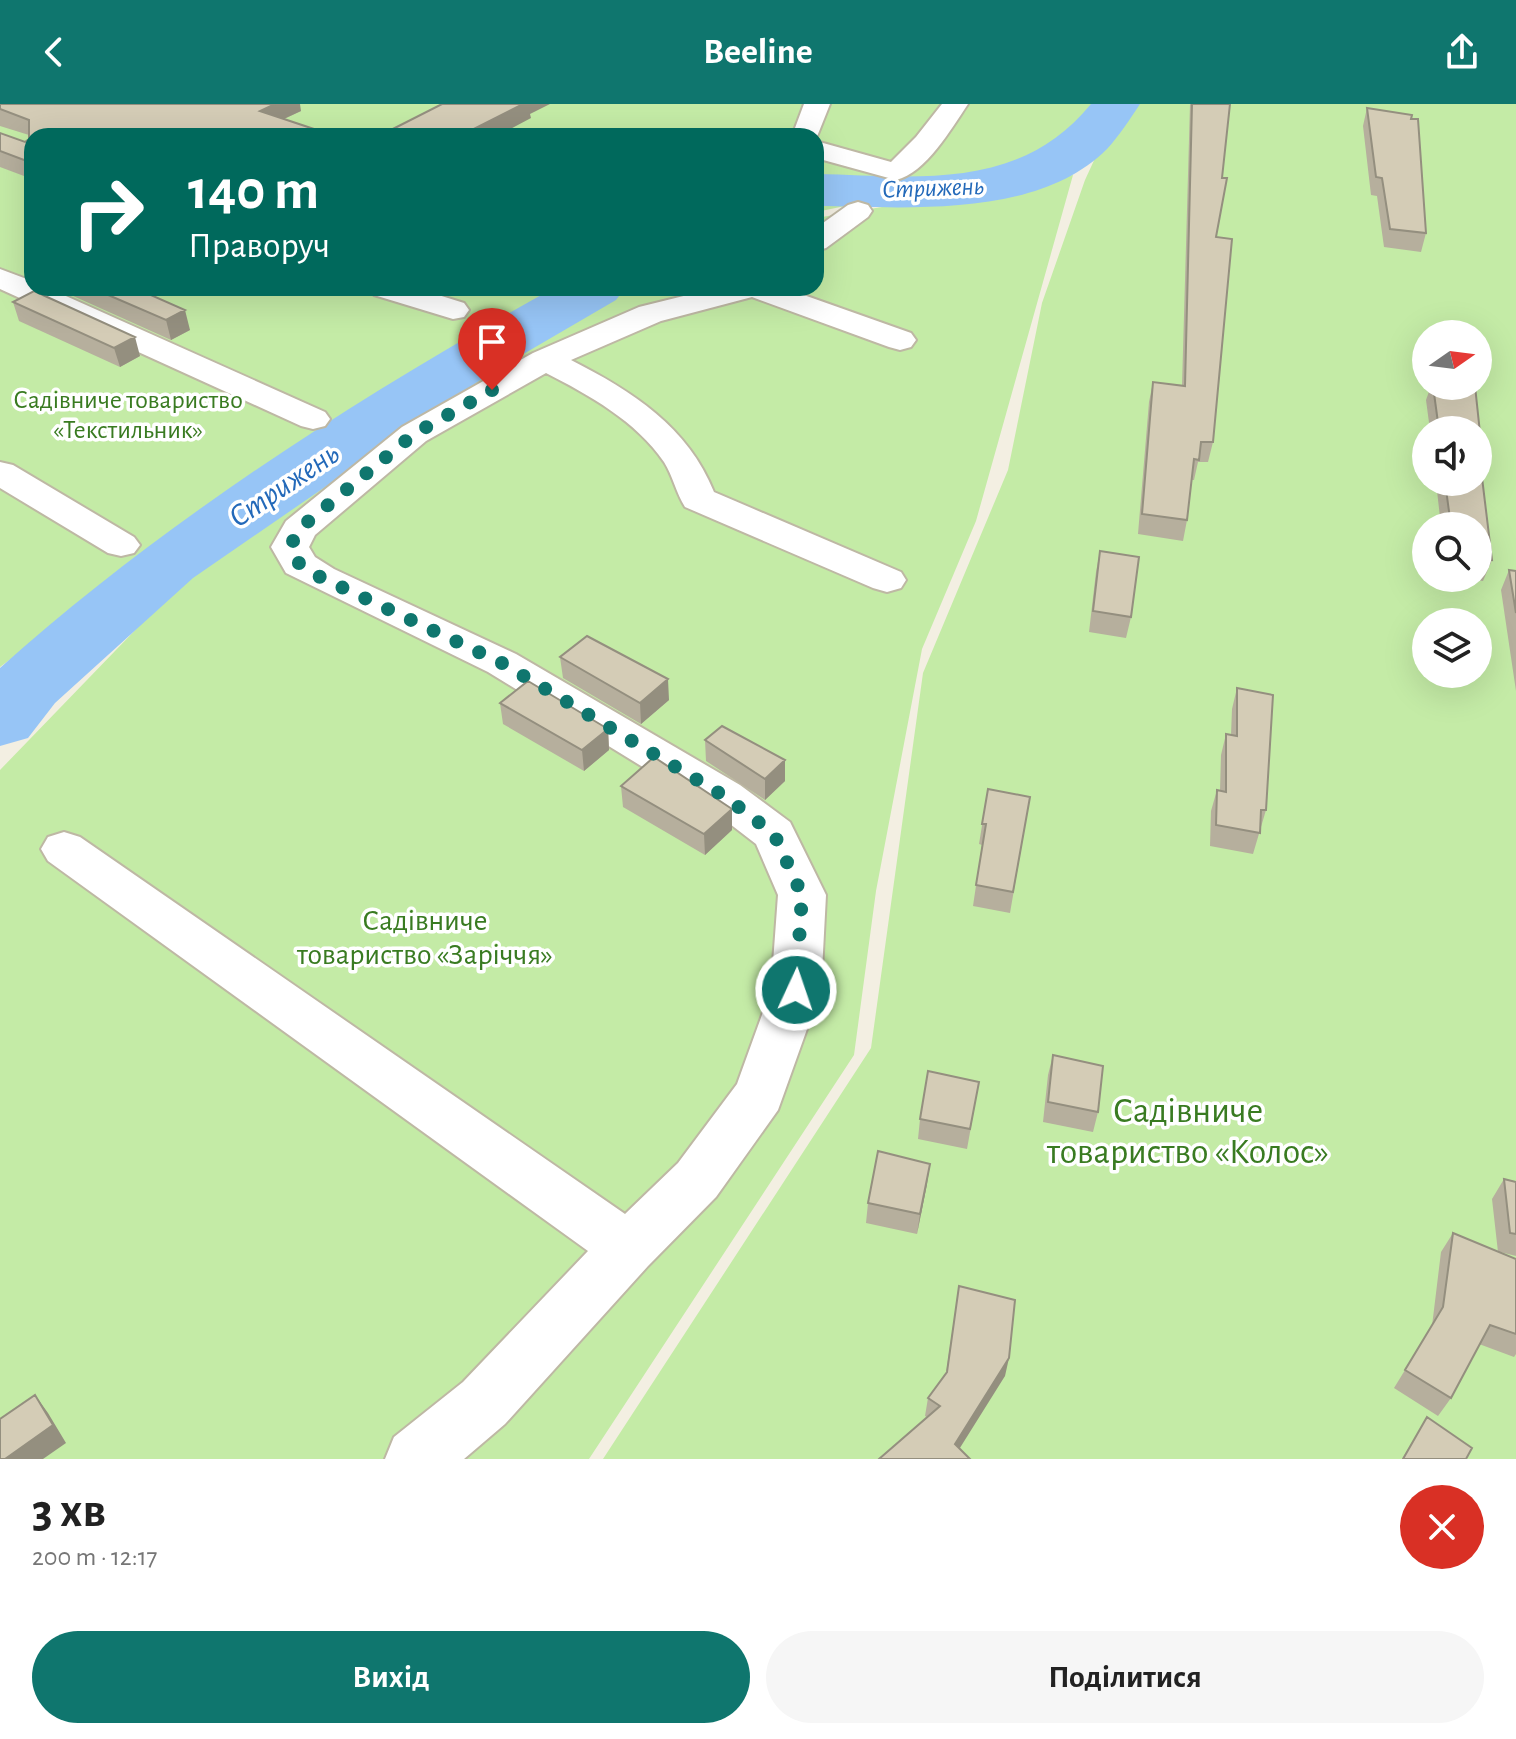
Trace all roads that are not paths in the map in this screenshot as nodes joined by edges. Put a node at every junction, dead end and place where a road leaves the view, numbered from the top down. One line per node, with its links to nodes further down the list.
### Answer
1 (817, 104): 3 (street)
2 (955, 104): 4 (street)
3 (808, 128)
4 (824, 151)
5 (858, 211): 6 (street)
6 (824, 236)
7 (0, 278): 8 (street)
8 (24, 289)
9 (40, 296): 16 (street)
10 (410, 296): 13 (street)
11 (722, 296): 15 (street)
12 (776, 296): 14 (street)
13 (453, 310)
14 (900, 340)
15 (545, 360): 19 (street); 21 (street)
16 (313, 419)
17 (0, 473): 18 (street)
18 (121, 545)
19 (887, 580)
20 (64, 849): 21 (street)
21 (628, 1248): 22 (street)
22 (416, 1459)

